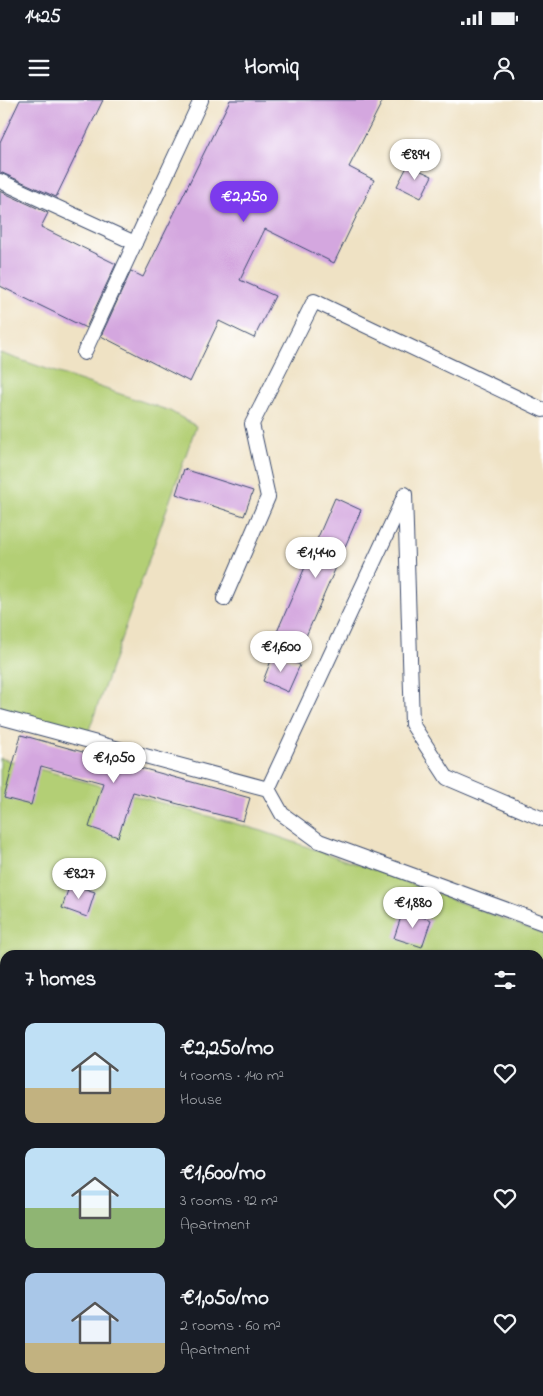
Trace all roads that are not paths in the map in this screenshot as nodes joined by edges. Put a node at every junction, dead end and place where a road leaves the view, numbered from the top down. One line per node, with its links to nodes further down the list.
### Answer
1 (201, 100): 3 (lane)
2 (0, 181): 3 (lane)
3 (135, 243): 4 (lane)
4 (84, 353)
5 (543, 410): 6 (lane)
6 (224, 599)
7 (0, 717): 8 (lane)
8 (268, 789): 9 (lane); 10 (lane)
9 (543, 819)
10 (543, 923)

